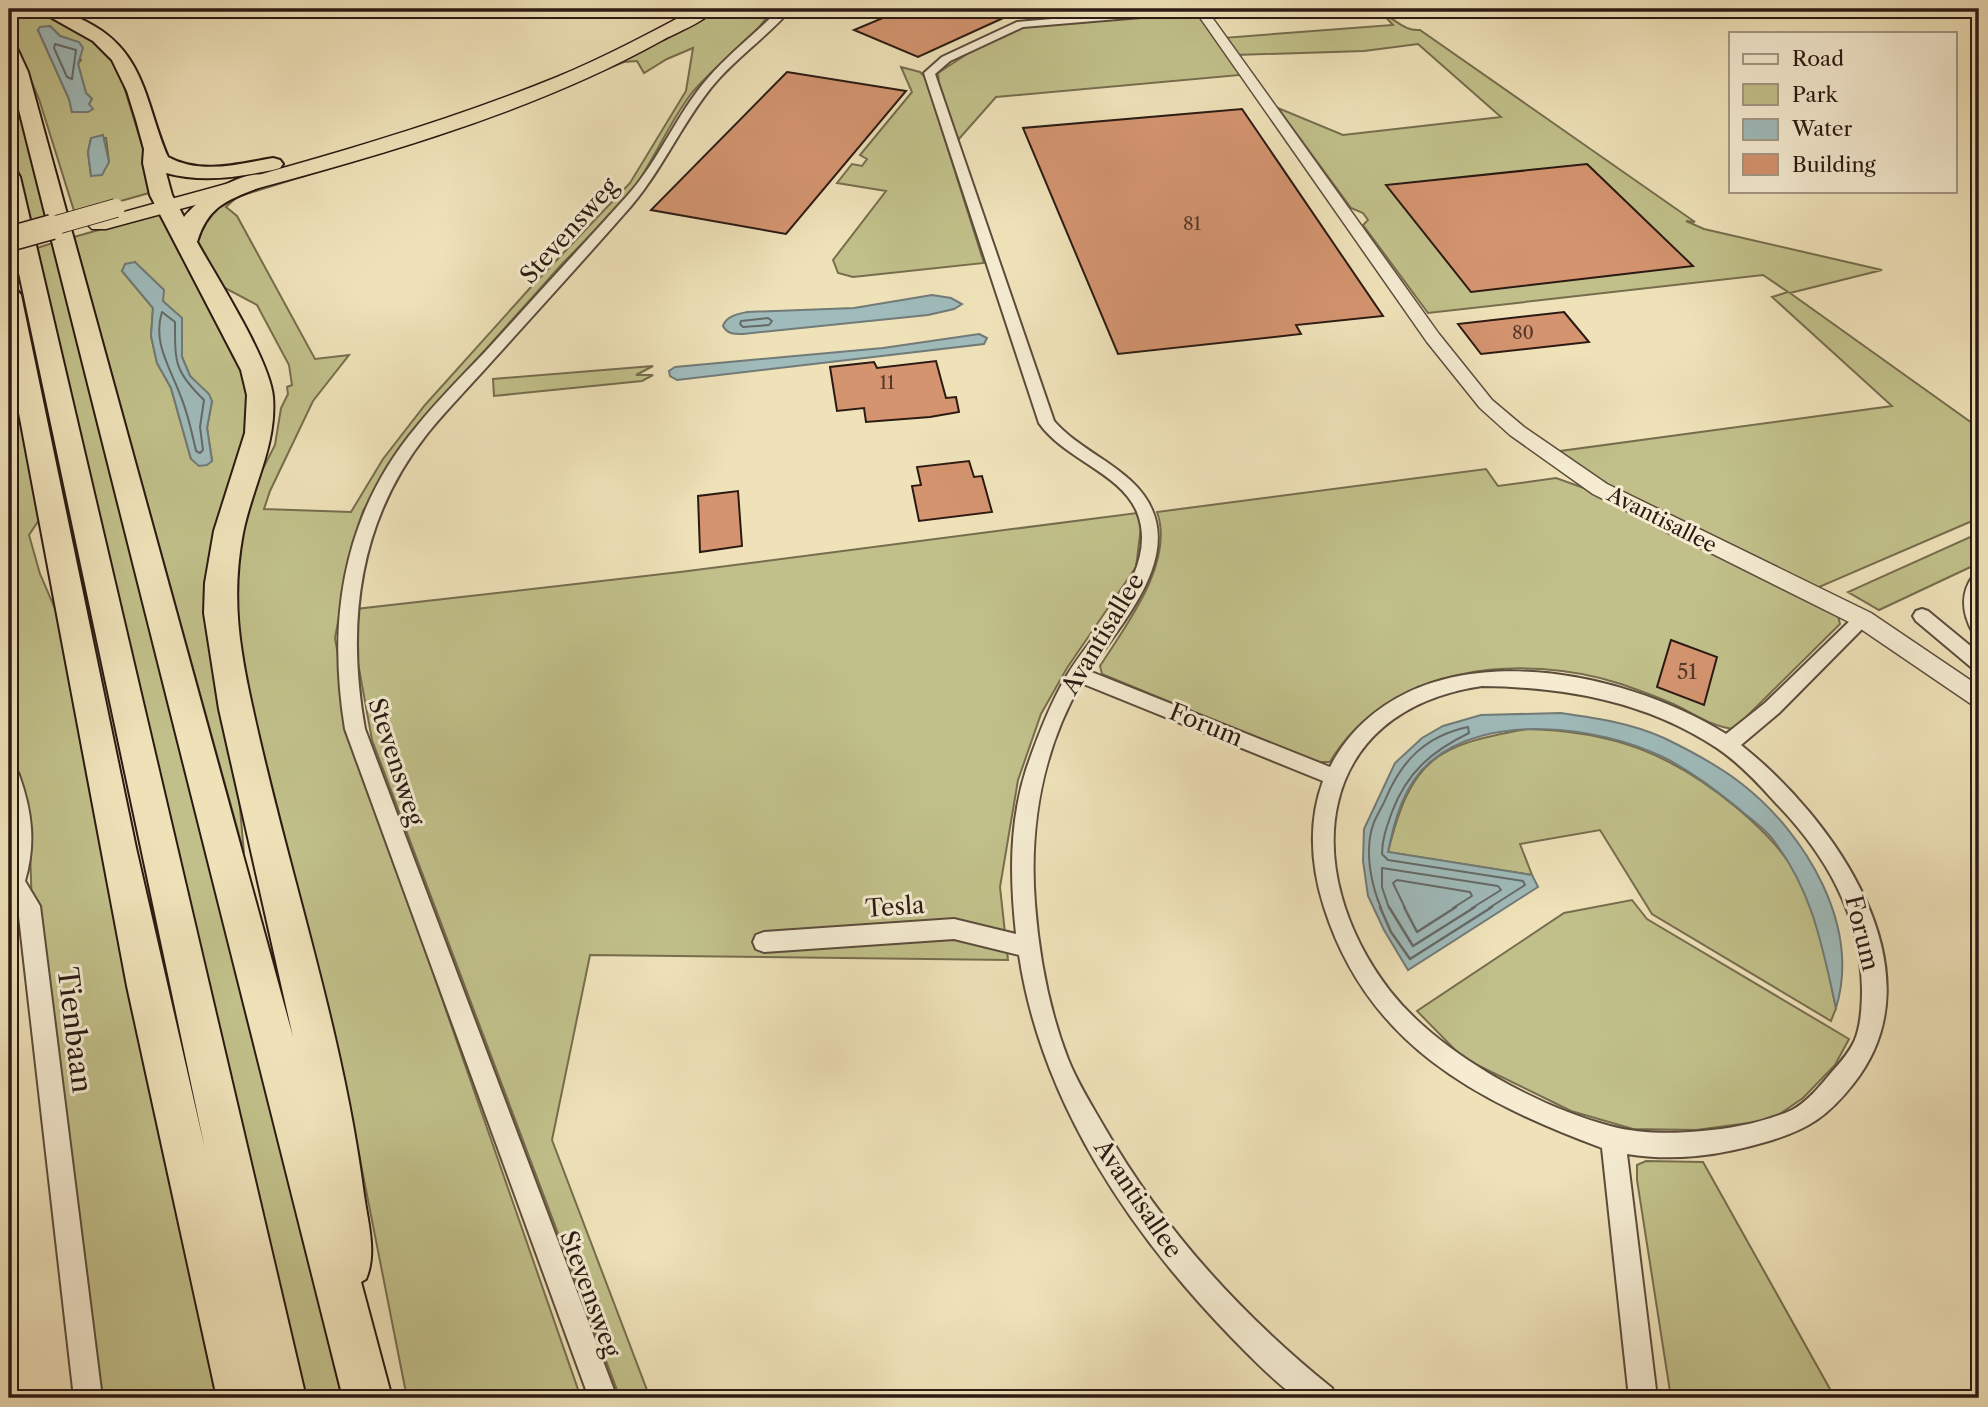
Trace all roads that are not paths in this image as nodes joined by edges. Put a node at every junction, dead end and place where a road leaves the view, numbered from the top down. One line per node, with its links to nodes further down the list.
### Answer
1 (45, 9): 7 (highway)
2 (685, 9): 8 (highway)
3 (707, 9): 8 (highway)
4 (786, 9): 33 (street, Stevensweg)
5 (1200, 9): 17 (street, Avantisallee); 20 (street, Avantisallee)
6 (9, 50): 29 (highway)
7 (154, 148): 8 (highway); 11 (highway)
8 (265, 172): 11 (highway); 11 (highway)
9 (9, 177): 32 (highway)
10 (118, 214): 11 (highway); 12 (highway, bridge); 13 (highway)
11 (171, 214): 29 (highway)
12 (9, 239)
13 (9, 251)
14 (9, 295): 31 (highway)
15 (1979, 580): 18 (street)
16 (1922, 615): 19 (street)
17 (1863, 619): 21 (street, Avantisallee); 22 (street)
18 (1979, 628)
19 (1979, 663)
20 (1077, 674): 24 (street, Forum); 27 (street, Avantisallee)
21 (1979, 698)
22 (1727, 745): 24 (street, Forum); 28 (street, Forum)
23 (9, 775): 25 (street)
24 (1334, 777): 28 (street, Forum)
25 (11, 882): 30 (street, Tienbaan)
26 (764, 943): 27 (street, Tesla)
27 (1028, 947): 34 (street, Avantisallee)
28 (1613, 1139): 35 (street)
29 (366, 1389)
30 (88, 1398)
31 (243, 1398)
32 (282, 1398)
33 (603, 1398)
34 (1322, 1398)
35 (1643, 1398)

